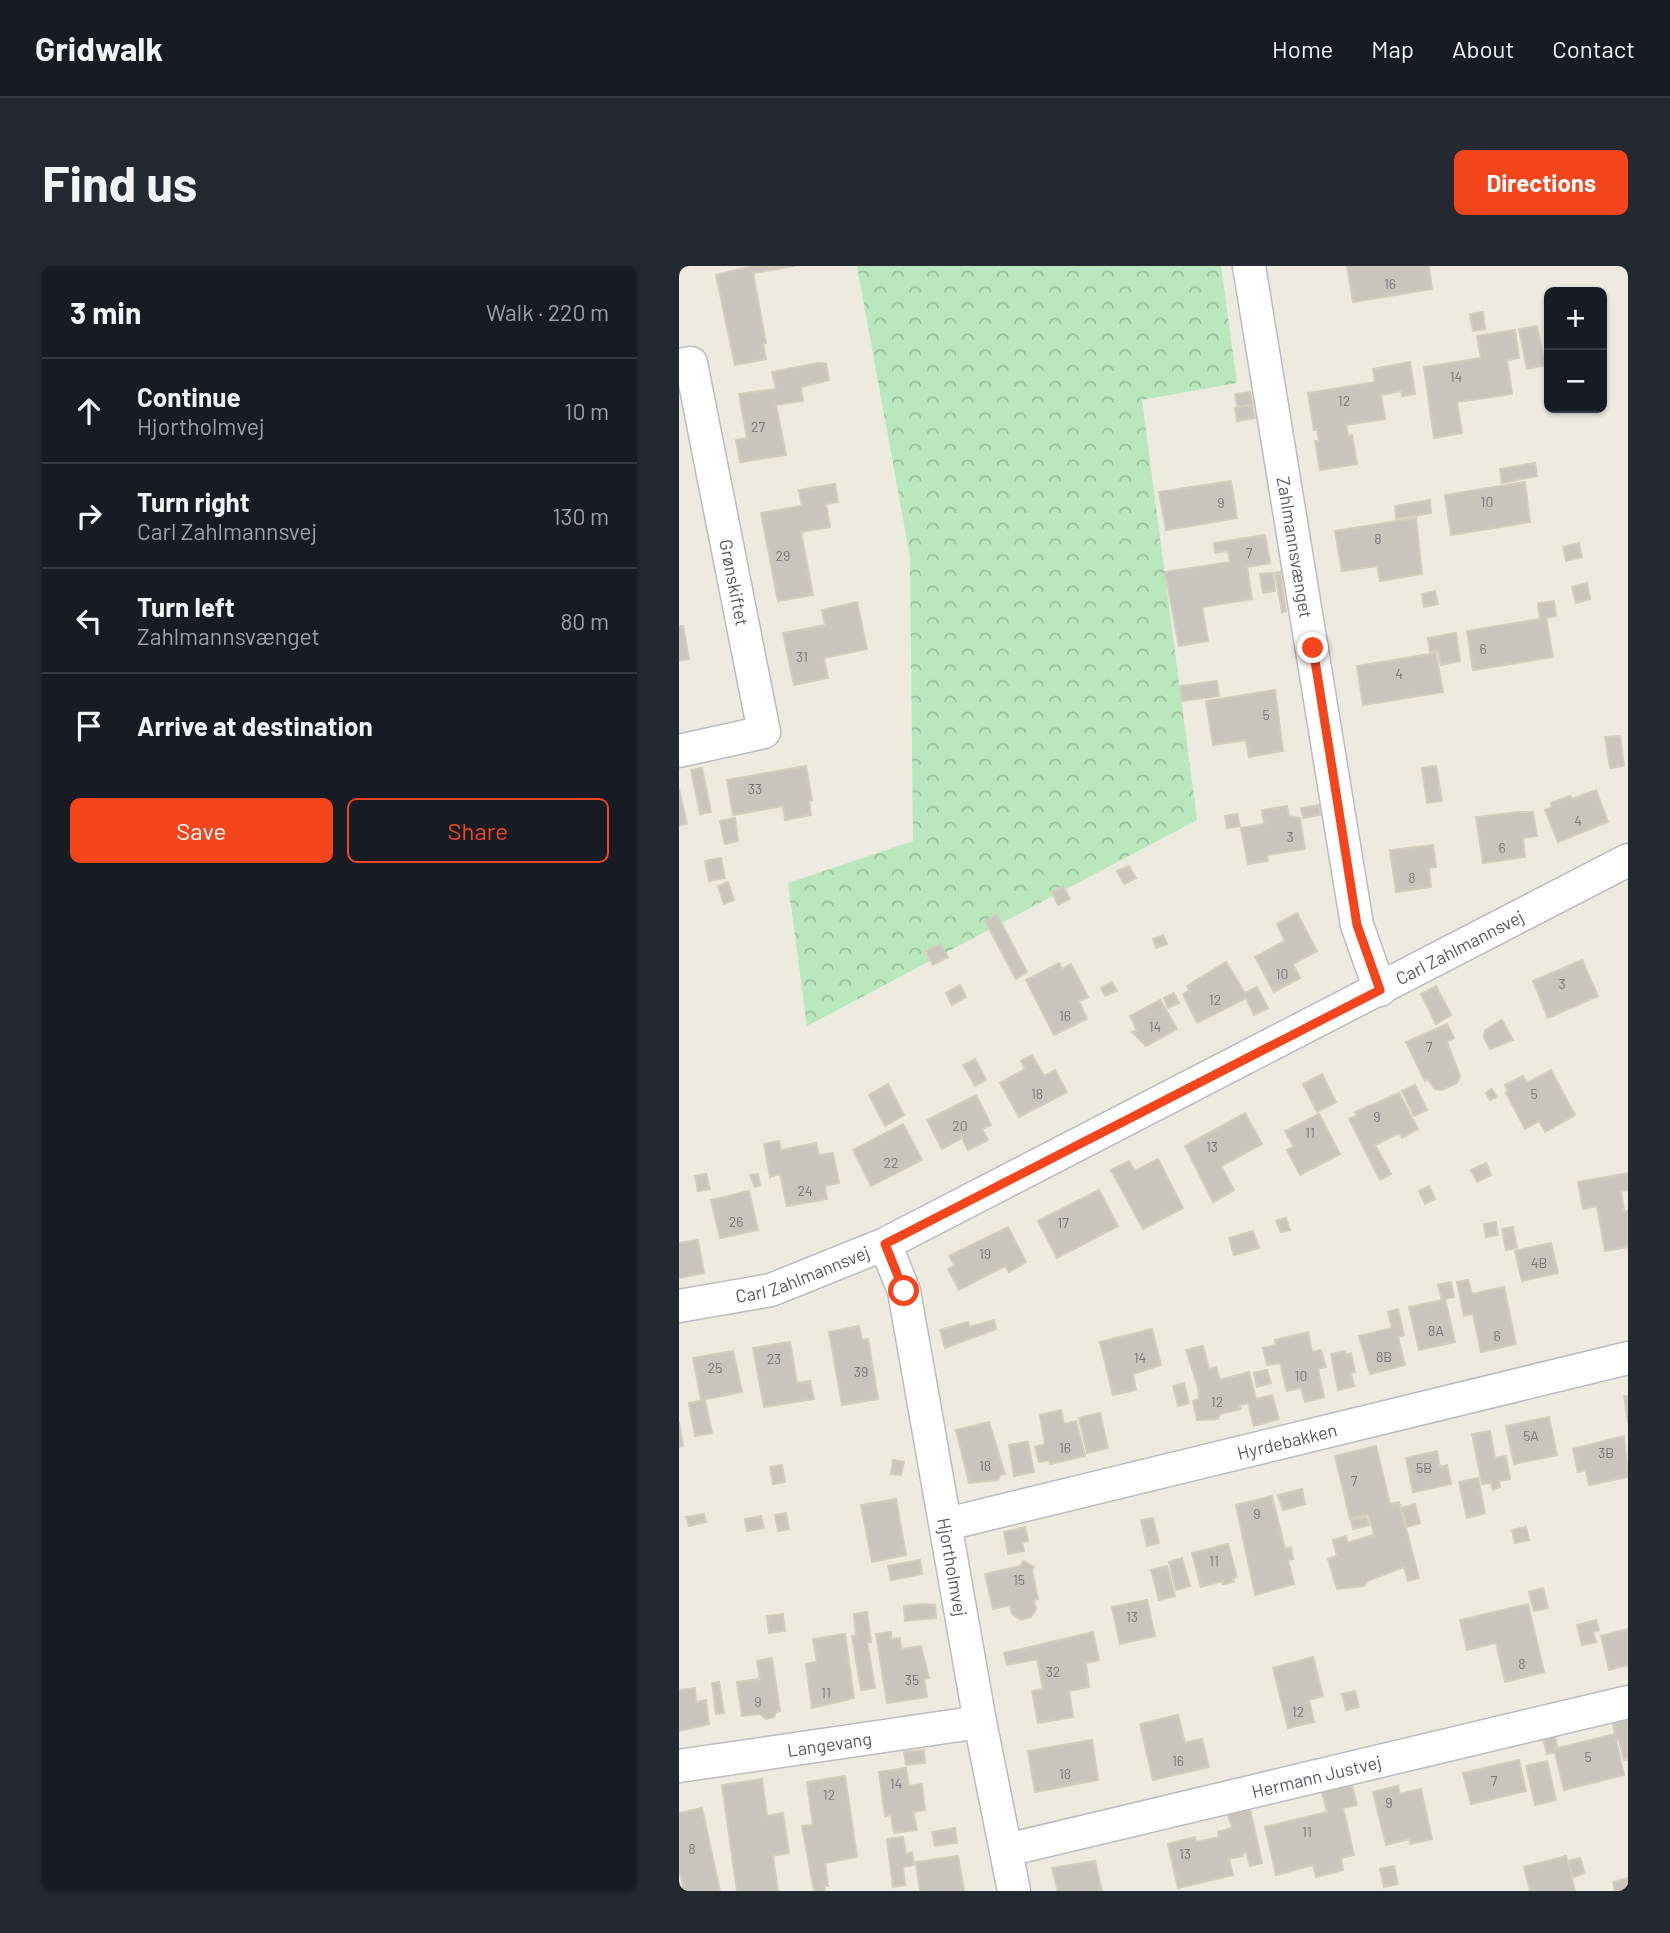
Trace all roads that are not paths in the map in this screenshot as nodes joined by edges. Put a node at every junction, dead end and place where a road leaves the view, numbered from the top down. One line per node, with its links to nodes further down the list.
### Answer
1 (1249, 266): 5 (street, Zahlmannsvænget)
2 (679, 366): 3 (street, Grønskiftet)
3 (679, 751)
4 (1628, 860): 5 (street, Carl Zahlmannsvej)
5 (1380, 990): 6 (street, Carl Zahlmannsvej)
6 (885, 1244): 7 (street, Carl Zahlmannsvej); 9 (street, Hjortholmvej)
7 (679, 1306)
8 (1628, 1358): 9 (street, Hyrdebakken)
9 (947, 1524): 11 (street, Hjortholmvej)
10 (1628, 1702): 13 (street, Hermann Justvej)
11 (980, 1722): 12 (street, Langevang); 13 (street, Hjortholmvej)
12 (679, 1766)
13 (1007, 1850): 14 (street, Hjortholmvej)
14 (1014, 1891)

